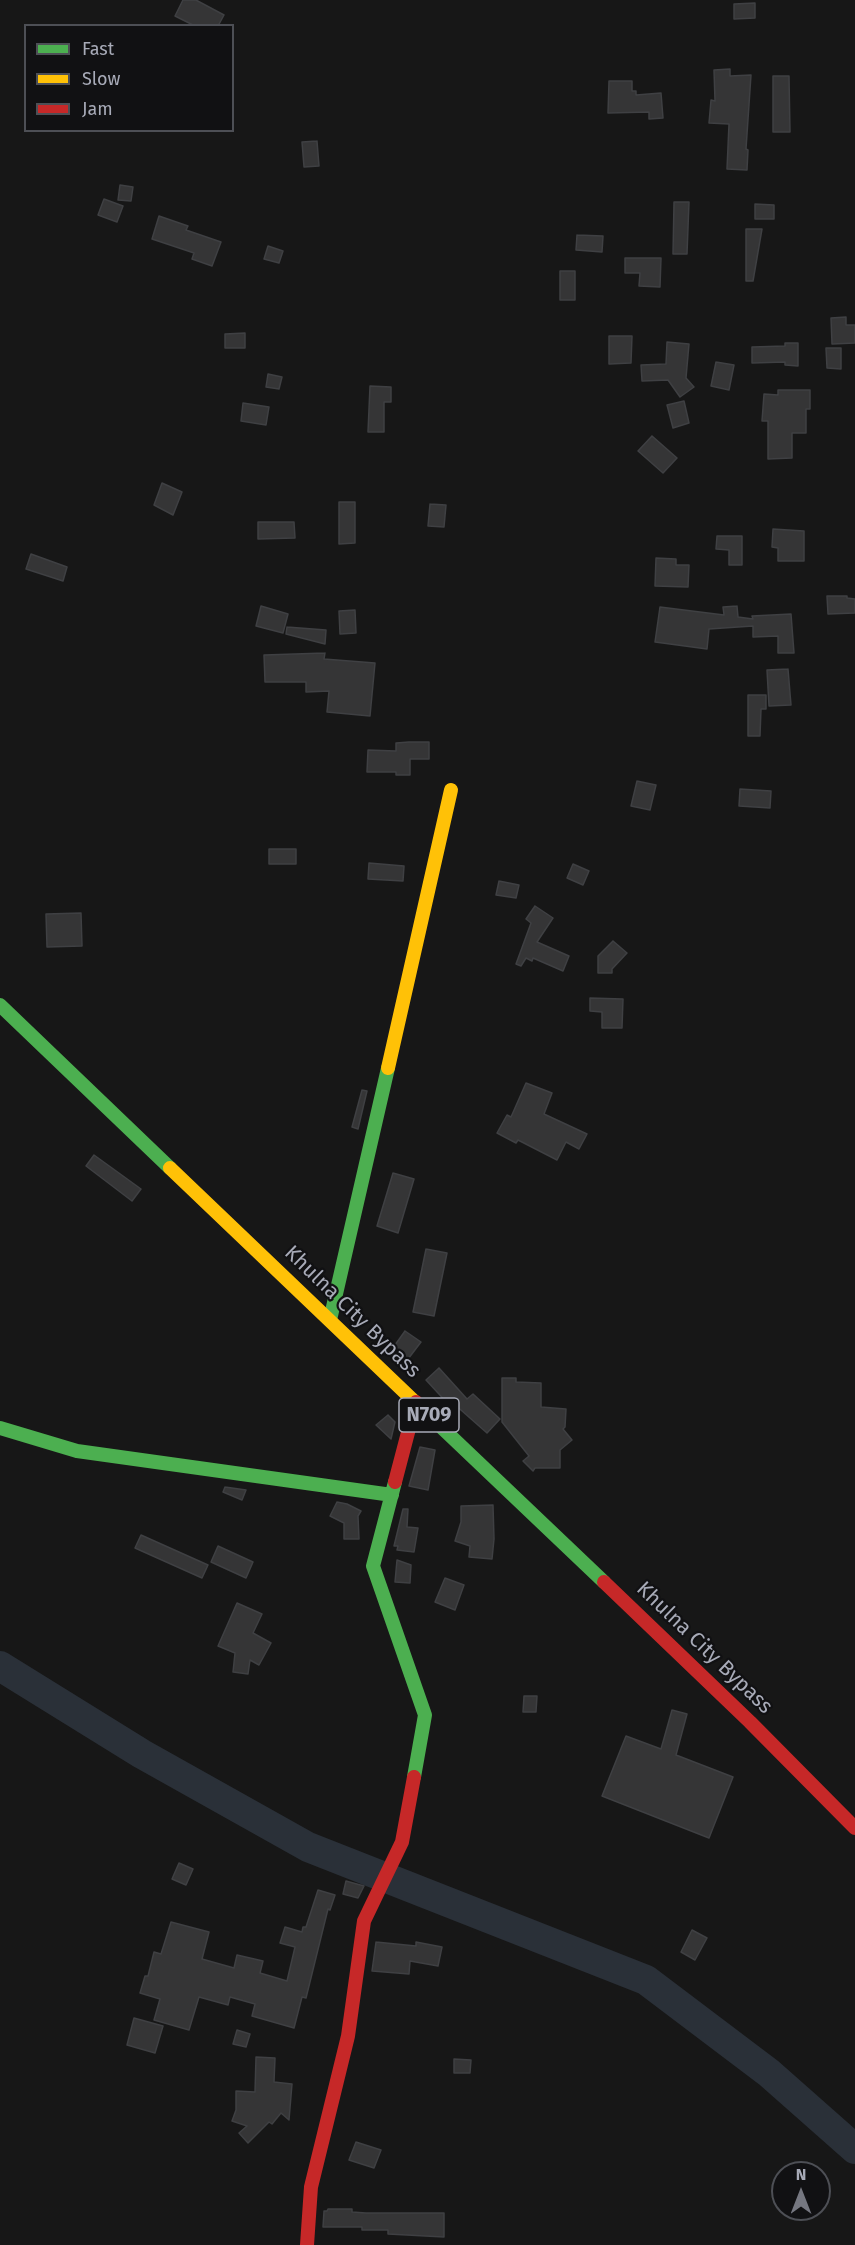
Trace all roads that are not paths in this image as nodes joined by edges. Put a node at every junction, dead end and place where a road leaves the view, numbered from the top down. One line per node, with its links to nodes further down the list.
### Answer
1 (451, 790): 3 (main road)
2 (0, 1005): 3 (main road, Khulna City Bypass / N709)
3 (330, 1320): 4 (main road, Khulna City Bypass / N709)
4 (416, 1402): 6 (main road); 7 (main road, Khulna City Bypass / N709)
5 (0, 1428): 6 (main road)
6 (392, 1494): 8 (main road)
7 (855, 1828)
8 (307, 2245)

